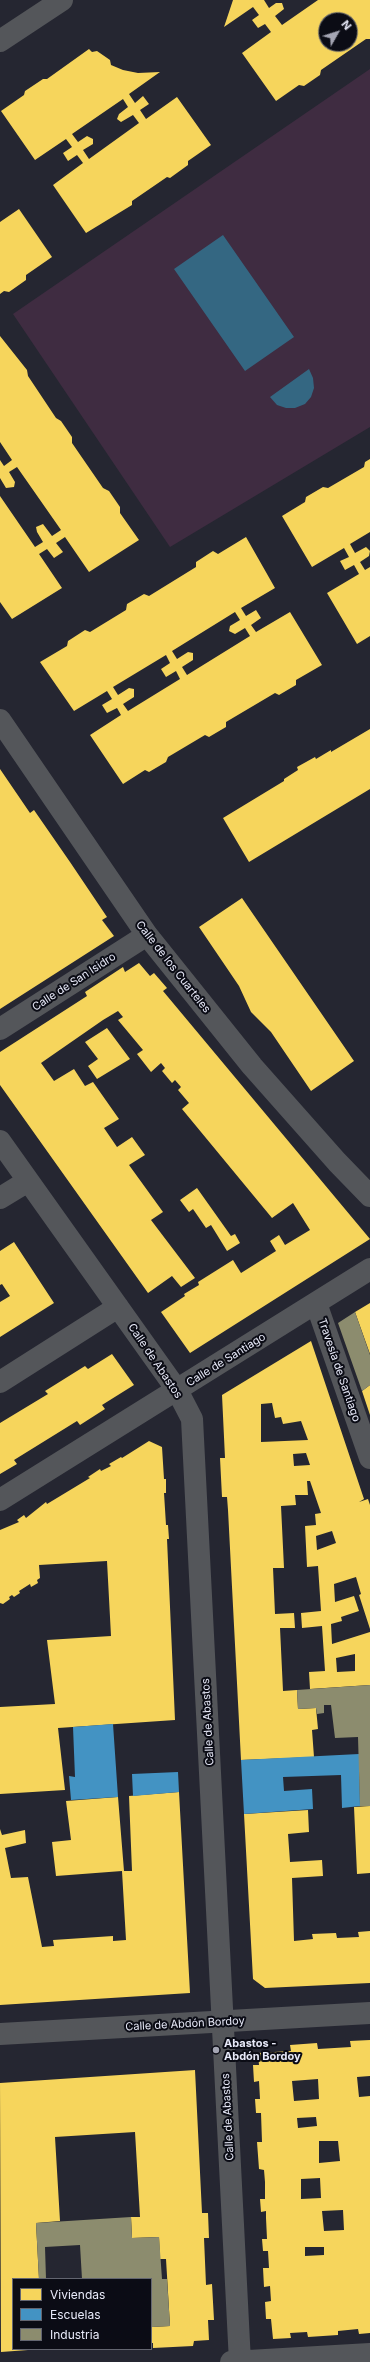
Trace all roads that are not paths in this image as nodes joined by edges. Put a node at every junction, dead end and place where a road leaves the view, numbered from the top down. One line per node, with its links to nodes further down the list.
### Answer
1 (62, 0): 2 (street)
2 (0, 41)
3 (0, 720): 4 (street, Calle de los Cuarteles)
4 (147, 935): 5 (street, Calle de San Isidro); 8 (street, Calle de los Cuarteles)
5 (0, 1029)
6 (0, 1141): 7 (street, Calle de Abastos)
7 (28, 1181): 9 (street); 12 (street, Calle de Abastos)
8 (370, 1196)
9 (0, 1198)
10 (370, 1269): 11 (street, Calle de Santiago)
11 (316, 1303): 14 (street, Calle de Santiago); 15 (street, Travesía de Santiago)
12 (118, 1307): 13 (street); 14 (street, Calle de Abastos)
13 (0, 1382)
14 (178, 1390): 16 (street, Calle de Santiago); 18 (street, Calle de Abastos)
15 (370, 1458)
16 (0, 1500)
17 (370, 2013): 18 (street, Calle de Abdón Bordoy)
18 (224, 2022): 19 (street, Calle de Abdón Bordoy); 22 (street, Calle de Abastos)
19 (0, 2034)
20 (370, 2354): 22 (street)
21 (230, 2362): 22 (street)
22 (240, 2362)

